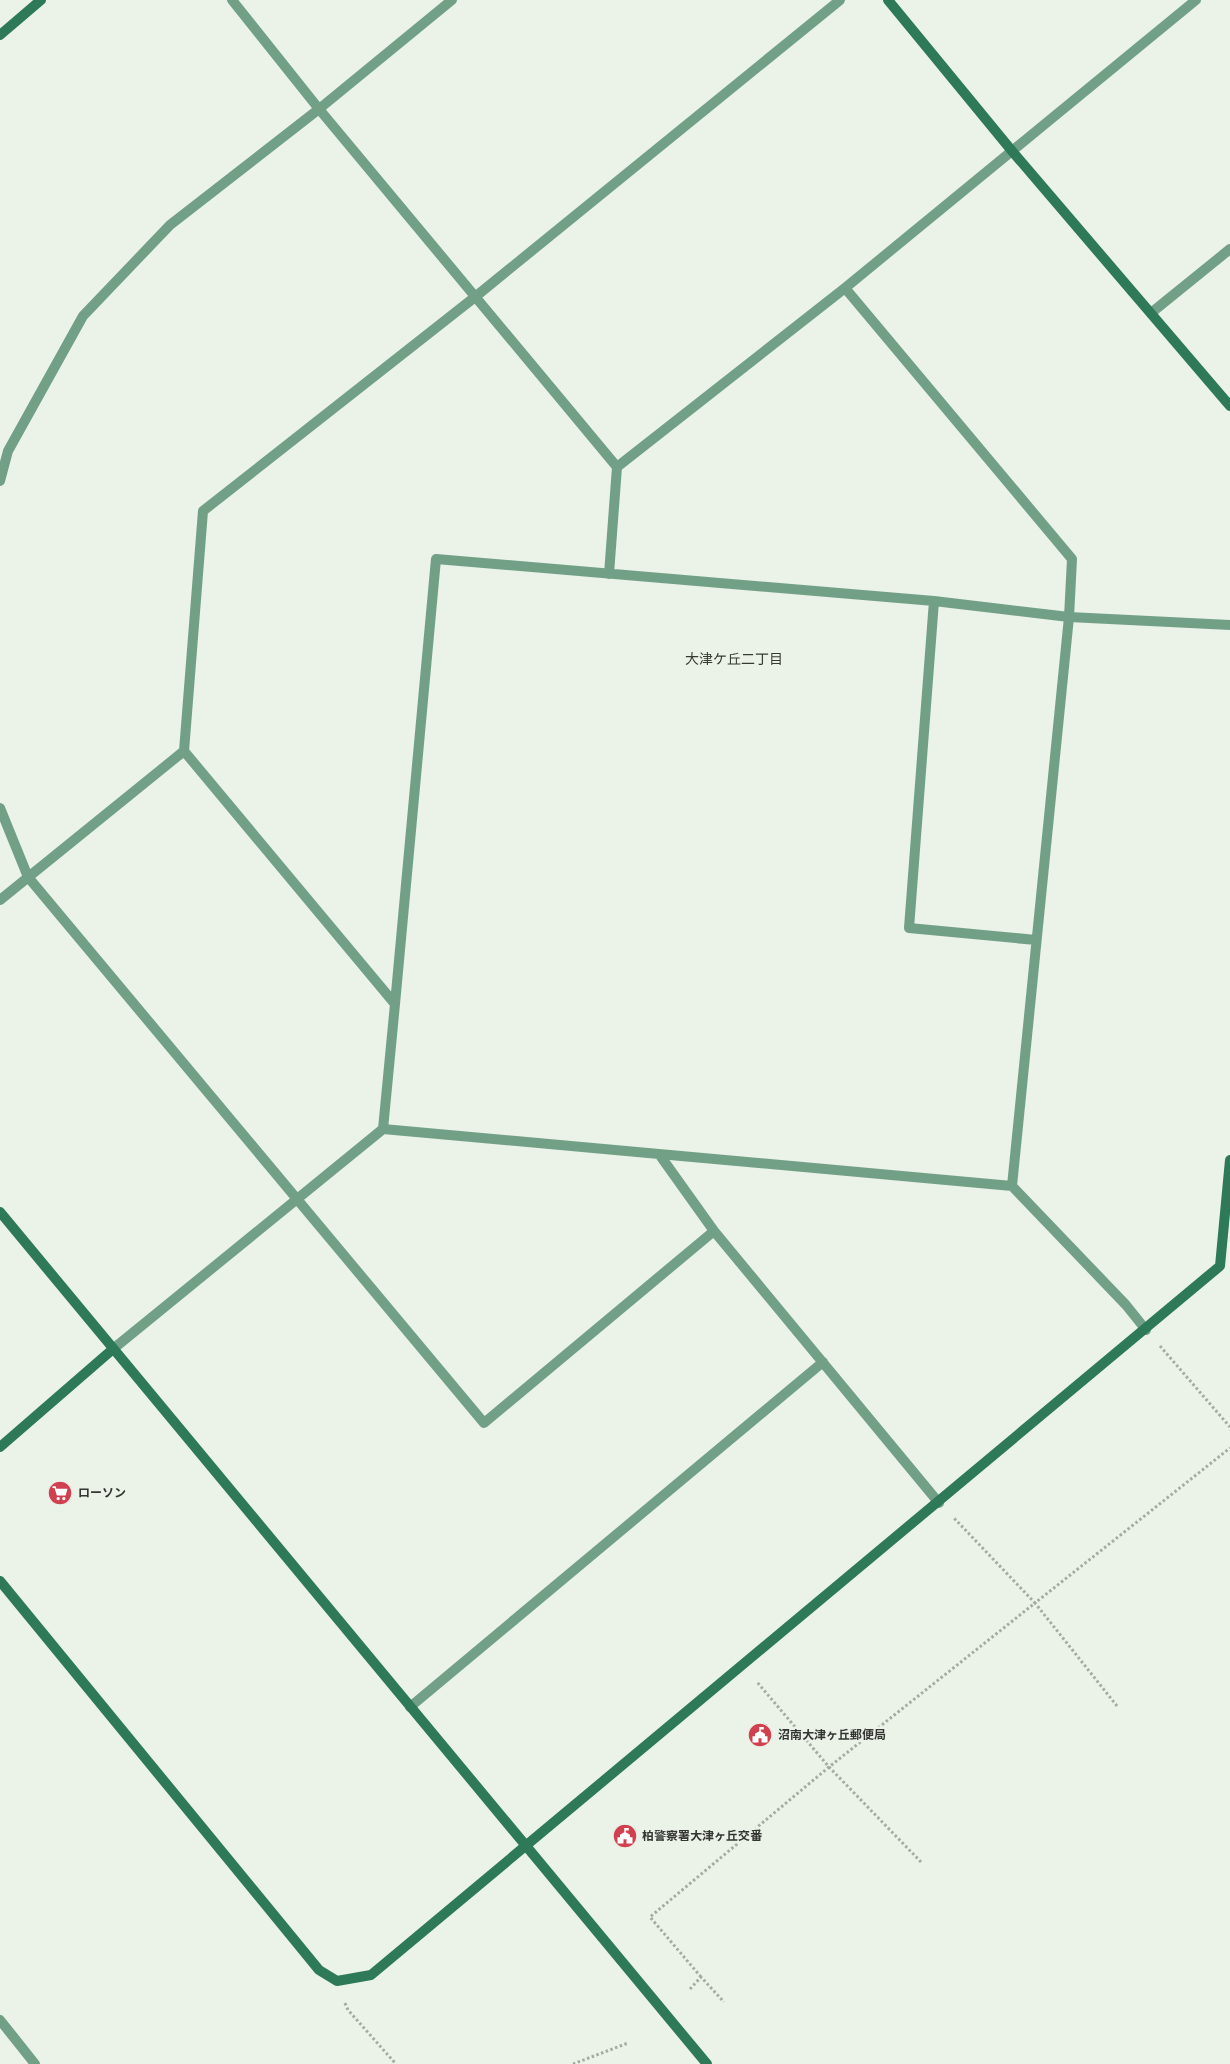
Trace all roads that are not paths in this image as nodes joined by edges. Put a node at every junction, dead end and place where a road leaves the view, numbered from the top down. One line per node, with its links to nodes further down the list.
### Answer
1 (41, 0): 7 (street)
2 (232, 0): 8 (street)
3 (452, 0): 8 (street)
4 (840, 0): 12 (street)
5 (888, 0): 9 (street)
6 (1196, 0): 9 (street)
7 (0, 35)
8 (319, 109): 12 (street); 16 (street)
9 (1012, 151): 11 (street); 13 (street)
10 (1230, 249): 13 (street)
11 (845, 288): 15 (street); 19 (street)
12 (475, 297): 15 (street); 21 (street)
13 (1151, 313): 14 (street)
14 (1230, 406)
15 (617, 467): 17 (street)
16 (0, 481)
17 (609, 574): 18 (street); 26 (street)
18 (934, 601): 19 (street); 25 (street)
19 (1068, 617): 20 (street); 25 (street)
20 (1230, 625)
21 (184, 751): 23 (street); 26 (street)
22 (0, 808): 23 (street)
23 (28, 877): 24 (street); 31 (street)
24 (0, 900)
25 (1036, 940): 30 (street)
26 (394, 1004): 27 (street)
27 (383, 1129): 28 (street); 31 (street)
28 (659, 1154): 30 (street); 33 (street)
29 (1230, 1160): 34 (street)
30 (1012, 1186): 34 (street)
31 (296, 1199): 33 (street); 35 (street)
32 (0, 1212): 35 (street)
33 (714, 1231): 36 (street)
34 (1146, 1330): 38 (street)
35 (113, 1349): 37 (street); 40 (street)
36 (823, 1362): 38 (street); 40 (street)
37 (0, 1448)
38 (940, 1503): 41 (street)
39 (0, 1581): 41 (street)
40 (410, 1707): 41 (street)
41 (526, 1846): 44 (street)
42 (0, 2020): 43 (street)
43 (35, 2064)
44 (707, 2064)

